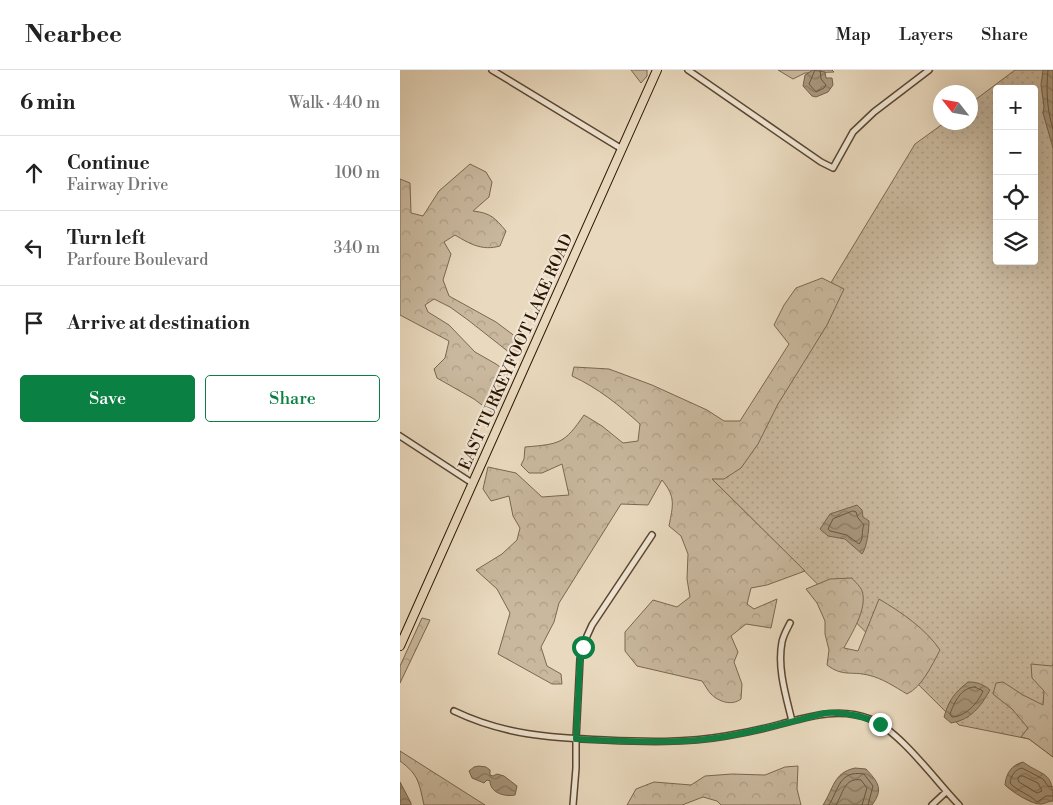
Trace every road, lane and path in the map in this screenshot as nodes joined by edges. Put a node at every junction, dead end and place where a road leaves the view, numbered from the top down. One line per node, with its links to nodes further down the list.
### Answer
1 (492, 70): 5 (street)
2 (657, 70): 5 (main road, EAST TURKEYFOOT LAKE ROAD)
3 (688, 70): 4 (street)
4 (929, 70)
5 (622, 149): 7 (main road, EAST TURKEYFOOT LAKE ROAD)
6 (400, 436): 7 (street)
7 (472, 483): 10 (main road, EAST TURKEYFOOT LAKE ROAD)
8 (652, 535): 13 (street)
9 (790, 623): 12 (street)
10 (401, 642)
11 (454, 712): 13 (street)
12 (792, 721): 13 (street); 14 (street)
13 (576, 739): 15 (street)
14 (946, 792): 16 (street); 17 (street)
15 (573, 805)
16 (932, 805)
17 (959, 805)

